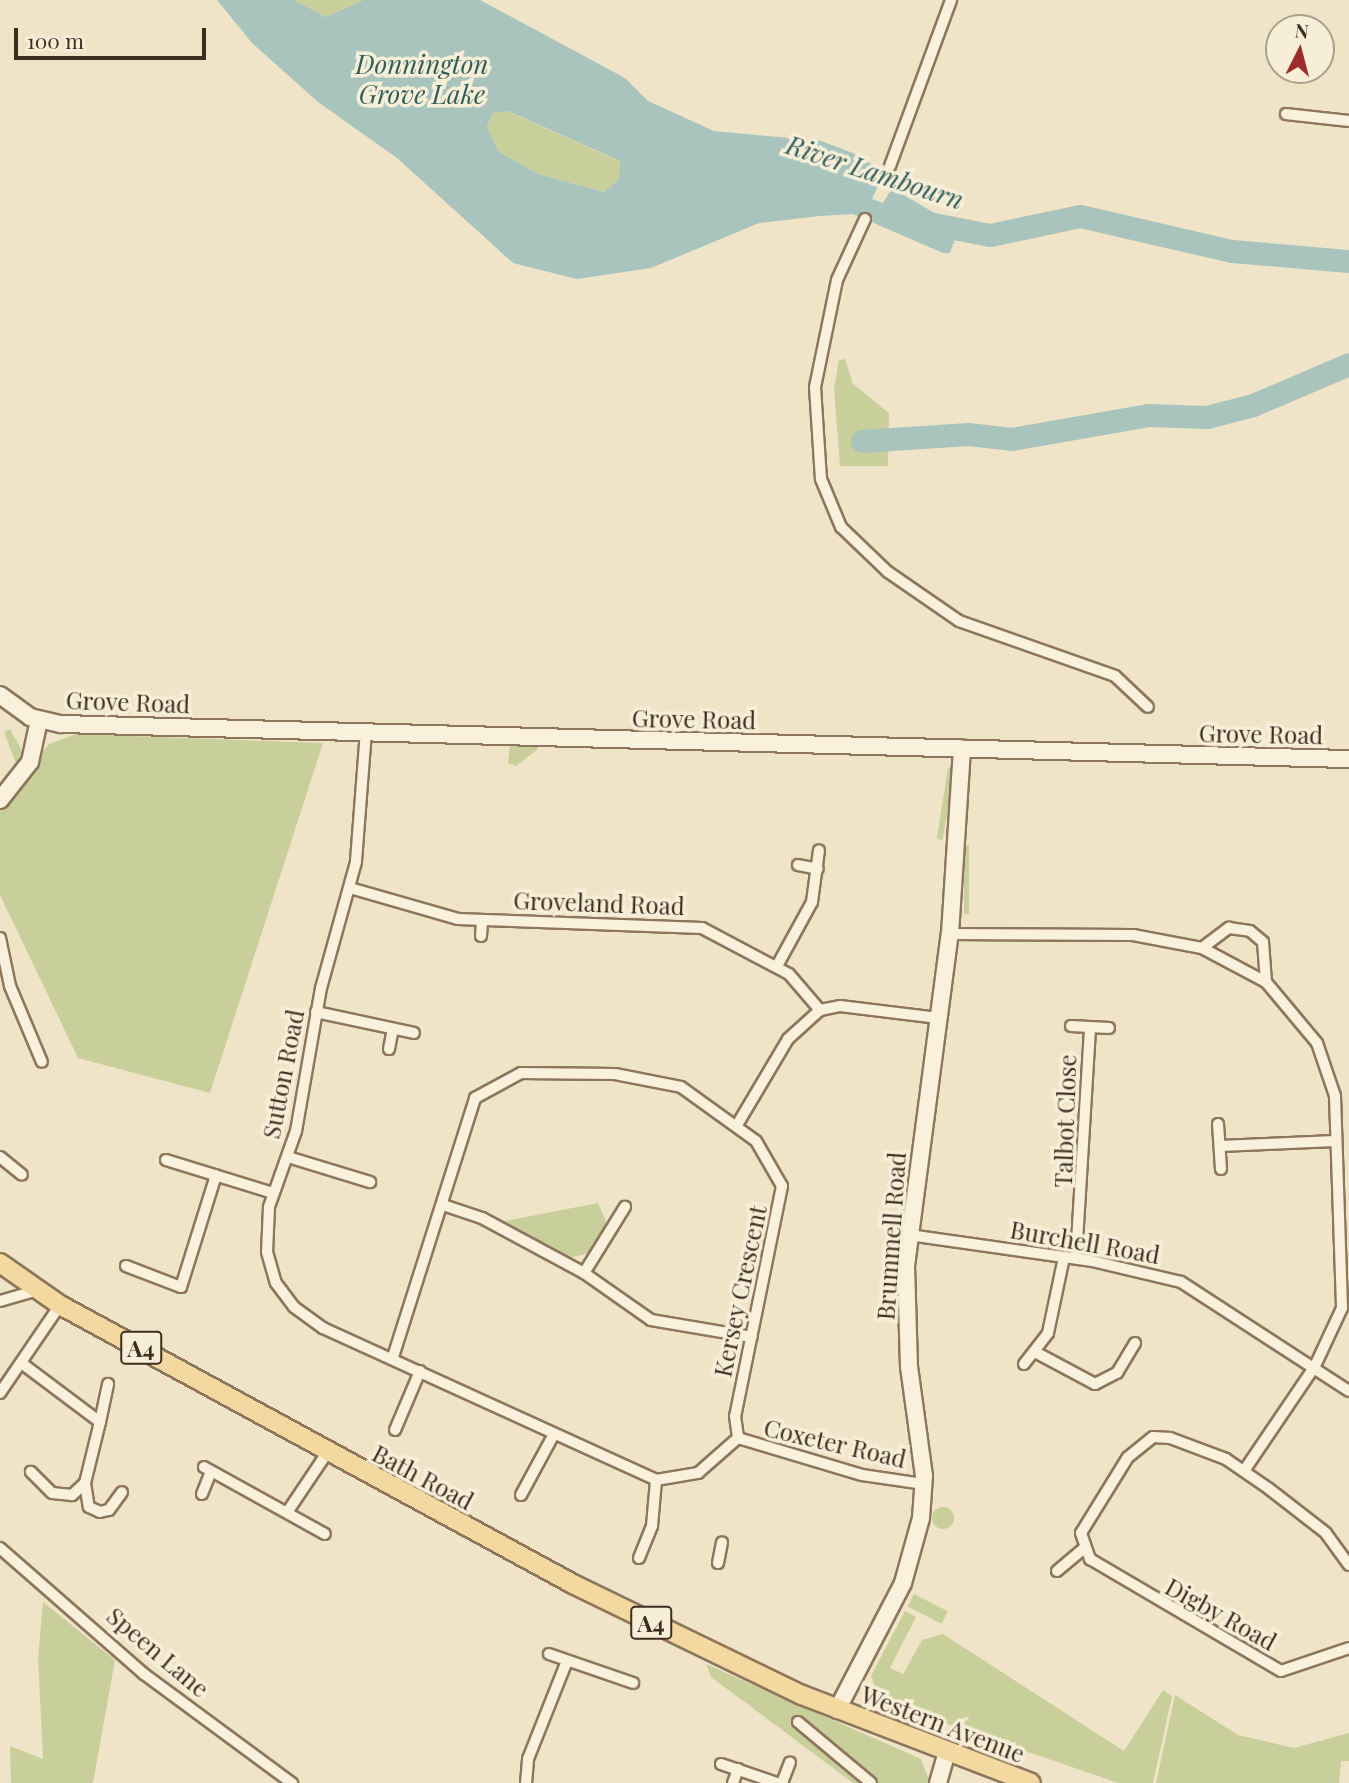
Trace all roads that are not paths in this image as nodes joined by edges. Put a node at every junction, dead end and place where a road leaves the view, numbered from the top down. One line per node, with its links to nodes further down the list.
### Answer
1 (951, 0): 4 (street)
2 (1286, 114): 3 (street)
3 (1349, 121)
4 (890, 166)
5 (865, 219): 7 (street)
6 (0, 695): 8 (street)
7 (1148, 707)
8 (39, 720): 9 (street, Grove Road); 12 (street)
9 (366, 731): 10 (street, Grove Road); 16 (street, Sutton Road)
10 (962, 748): 11 (street, Grove Road); 18 (street, Brummell Road)
11 (1349, 759)
12 (0, 800)
13 (819, 850): 15 (street)
14 (798, 865): 15 (street)
15 (818, 869): 22 (street)
16 (350, 888): 17 (street, Groveland Road); 25 (street, Sutton Road)
17 (482, 921): 19 (street, Groveland Road); 22 (street, Groveland Road)
18 (950, 934): 21 (street); 26 (street, Brummell Road)
19 (481, 936)
20 (0, 938): 33 (street)
21 (1202, 948): 23 (street); 23 (street)
22 (777, 966): 24 (street, Groveland Road)
23 (1266, 982): 36 (street)
24 (820, 1010): 26 (street); 35 (street)
25 (316, 1012): 30 (street); 39 (street, Sutton Road)
26 (938, 1018): 48 (street, Brummell Road)
27 (1070, 1026): 28 (street)
28 (1090, 1027): 29 (street); 50 (street, Talbot Close)
29 (1109, 1028)
30 (393, 1029): 31 (street); 32 (street)
31 (414, 1033)
32 (389, 1049)
33 (42, 1062)
34 (1218, 1124): 37 (street)
35 (737, 1125): 46 (street, Kersey Crescent); 57 (street, Kersey Crescent)
36 (1335, 1141): 37 (street); 63 (street)
37 (1220, 1146): 41 (street)
38 (0, 1157): 42 (street)
39 (288, 1157): 44 (street); 45 (street, Sutton Road)
40 (166, 1160): 43 (street)
41 (1221, 1169)
42 (22, 1175)
43 (216, 1175): 45 (street); 52 (street)
44 (370, 1182)
45 (273, 1193): 60 (street, Sutton Road)
46 (443, 1205): 53 (street); 60 (street, Kersey Crescent)
47 (625, 1207): 53 (street)
48 (909, 1235): 49 (street, Burchell Road); 77 (street, Brummell Road)
49 (1063, 1257): 50 (street, Burchell Road); 59 (street)
50 (1076, 1258): 63 (street, Burchell Road)
51 (0, 1263): 54 (main road, Bath Road / A4)
52 (126, 1266)
53 (584, 1273): 57 (street)
54 (36, 1291): 55 (street); 56 (main road, Bath Road / A4)
55 (0, 1301)
56 (60, 1305): 62 (street); 72 (main road, Bath Road / A4)
57 (752, 1337): 71 (street, Kersey Crescent)
58 (1135, 1343): 59 (street)
59 (1035, 1352): 61 (street)
60 (393, 1357): 64 (street)
61 (1024, 1364)
62 (24, 1365): 67 (street); 68 (street)
63 (1315, 1366): 66 (street, Burchell Road); 73 (street)
64 (420, 1371): 69 (street); 70 (street)
65 (108, 1384): 68 (street)
66 (1349, 1391)
67 (0, 1393)
68 (100, 1422): 76 (street)
69 (395, 1430)
70 (554, 1434): 75 (street); 80 (street)
71 (738, 1438): 75 (street); 77 (street, Coxeter Road)
72 (327, 1453): 81 (street); 94 (main road, Bath Road / A4)
73 (1244, 1471): 85 (street); 88 (street)
74 (31, 1472): 76 (street)
75 (656, 1480): 86 (street)
76 (85, 1483): 78 (street)
77 (924, 1484): 94 (street, Brummell Road)
78 (122, 1492)
79 (202, 1494): 81 (street)
80 (521, 1495)
81 (288, 1511): 82 (street)
82 (325, 1534)
83 (722, 1542): 87 (street)
84 (0, 1548): 100 (street, Speen Lane)
85 (1083, 1549): 89 (street); 90 (street, Digby Road)
86 (639, 1558)
87 (718, 1563)
88 (1349, 1565)
89 (1057, 1571)
90 (1349, 1648)
91 (549, 1654): 92 (street)
92 (568, 1661): 93 (street); 101 (street)
93 (633, 1683)
94 (837, 1710): 96 (main road, Western Avenue / A4)
95 (798, 1722): 104 (street)
96 (946, 1755): 105 (street); 106 (main road, Western Avenue / A4)
97 (790, 1762): 103 (street)
98 (721, 1763): 99 (street)
99 (738, 1769): 102 (street); 103 (street)
100 (292, 1783)
101 (526, 1783)
102 (733, 1783)
103 (780, 1783)
104 (872, 1783)
105 (938, 1783)
106 (1031, 1783)

